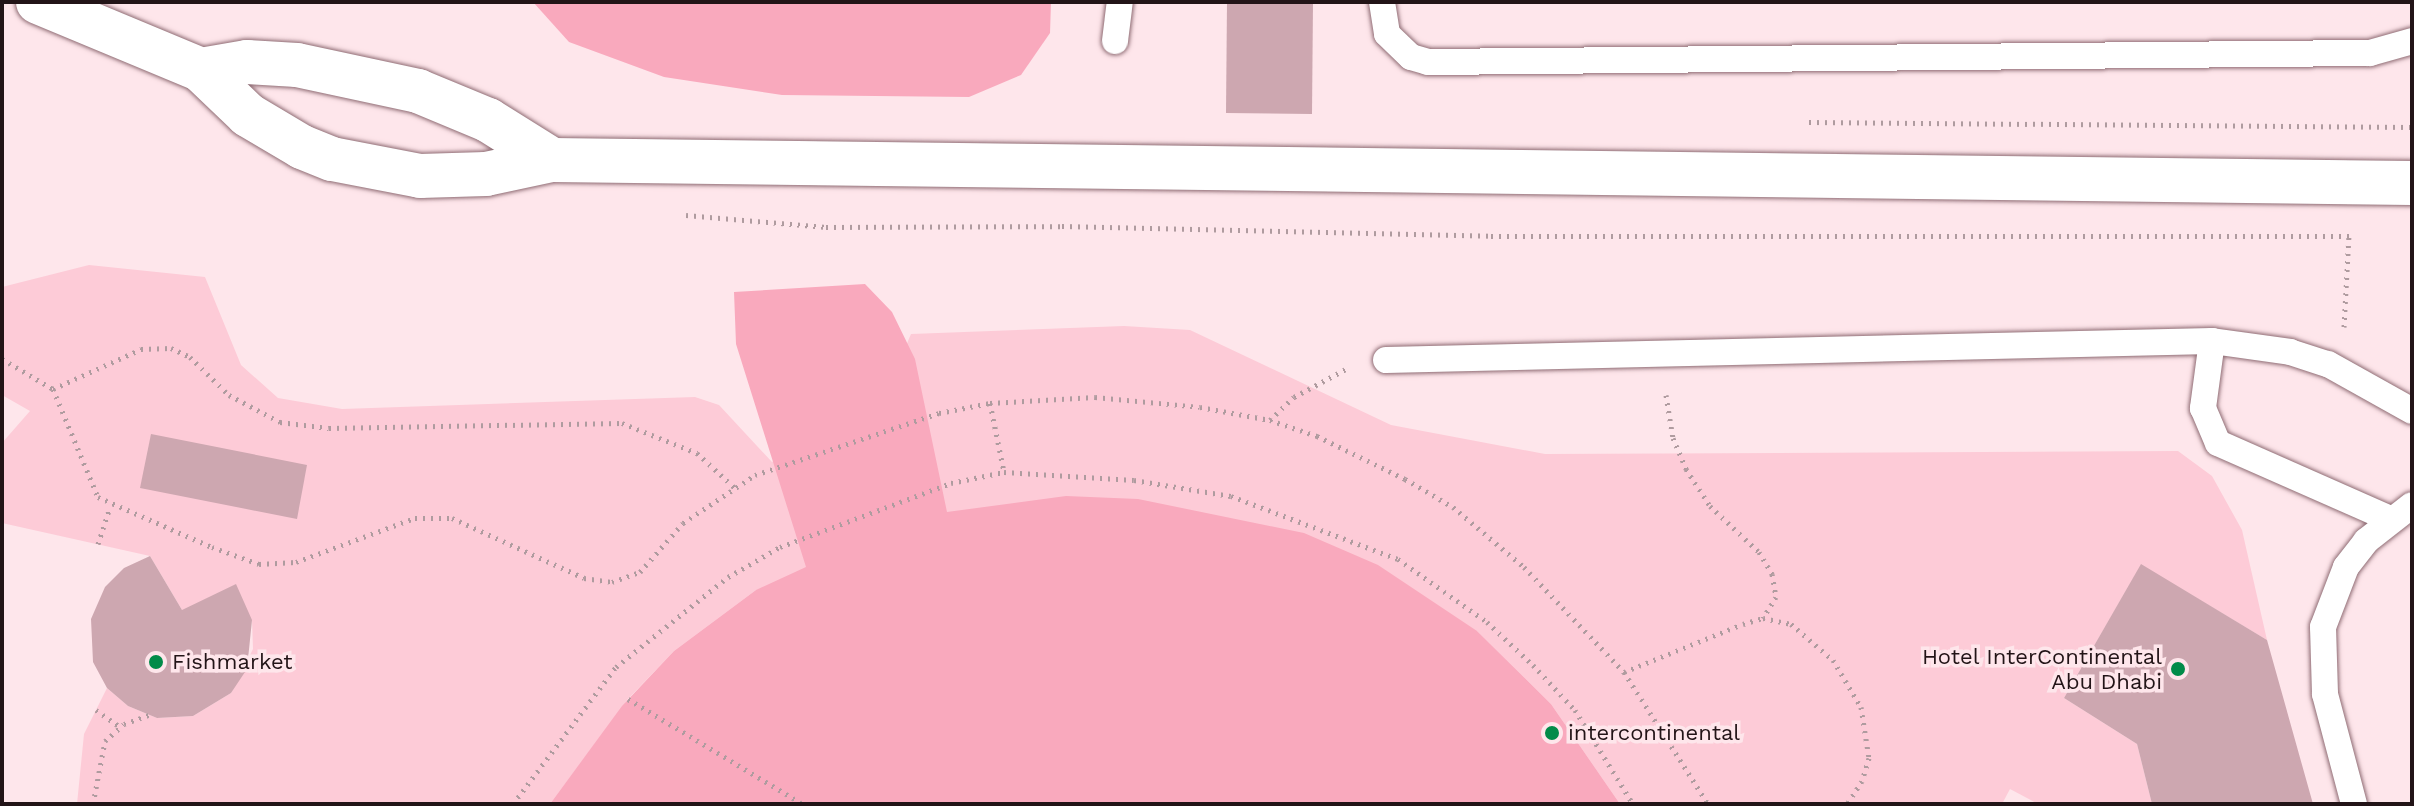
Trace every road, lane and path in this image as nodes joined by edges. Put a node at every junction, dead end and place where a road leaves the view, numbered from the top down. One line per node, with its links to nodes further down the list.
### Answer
1 (38, 2): 6 (street)
2 (1120, 2): 4 (lane)
3 (1382, 2): 5 (lane)
4 (1115, 41)
5 (2412, 41)
6 (211, 67): 7 (street); 7 (street)
7 (552, 160): 8 (street)
8 (2412, 183)
9 (682, 214): 10 (path)
10 (2349, 236): 11 (path); 16 (path)
11 (2365, 236)
12 (2212, 341): 13 (lane); 16 (lane); 24 (lane)
13 (1671, 354): 15 (lane); 26 (path)
14 (2, 359): 17 (path)
15 (1386, 360): 20 (path)
16 (2341, 370): 19 (lane)
17 (53, 389): 22 (path); 23 (path)
18 (990, 403): 20 (path); 21 (path); 22 (path)
19 (2412, 411)
20 (1270, 420): 27 (path)
21 (1004, 472): 33 (path); 35 (path)
22 (736, 489): 23 (path)
23 (110, 507): 25 (path)
24 (2401, 512): 38 (lane)
25 (98, 544)
26 (1763, 618): 27 (path); 37 (path)
27 (1624, 672): 36 (path)
28 (628, 699): 34 (path)
29 (96, 710): 31 (path)
30 (149, 715): 31 (path)
31 (120, 727): 32 (path)
32 (93, 804)
33 (513, 804)
34 (803, 804)
35 (1633, 804)
36 (1708, 804)
37 (1847, 804)
38 (2354, 804)

